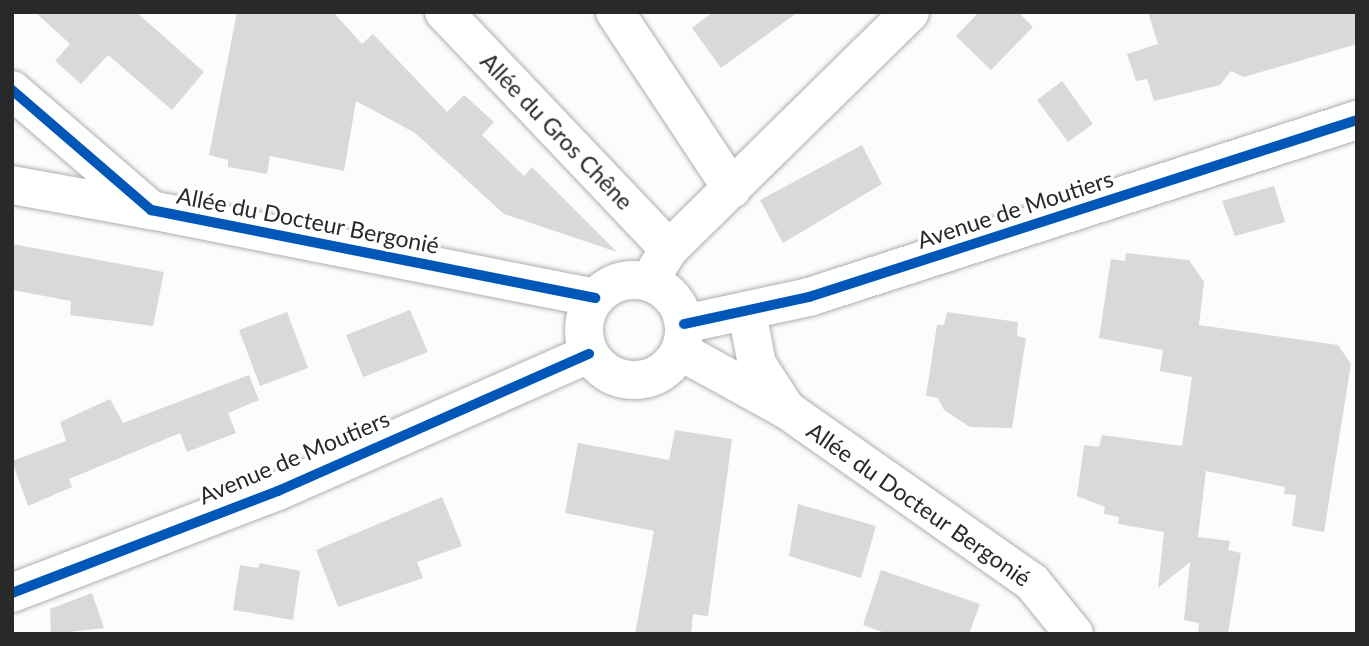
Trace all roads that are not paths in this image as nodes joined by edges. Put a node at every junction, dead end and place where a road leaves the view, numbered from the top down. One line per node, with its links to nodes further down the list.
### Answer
1 (444, 12): 9 (street, Allée du Gros Chêne)
2 (615, 12): 7 (street)
3 (910, 12): 7 (street)
4 (12, 90): 8 (street, Allée du Docteur Bergonié)
5 (1357, 120): 12 (street, Avenue de Moutiers)
6 (12, 185): 8 (street)
7 (732, 189): 9 (street)
8 (151, 210): 11 (street, Allée du Docteur Bergonié)
9 (669, 249): 10 (street)
10 (649, 281): 11 (street); 13 (street)
11 (595, 298): 14 (street)
12 (747, 312): 13 (street, Avenue de Moutiers); 15 (street, Allée du Docteur Bergonié)
13 (682, 337): 14 (street); 15 (street, Allée du Docteur Bergonié)
14 (589, 354): 16 (street, Avenue de Moutiers)
15 (787, 410): 17 (street, Allée du Docteur Bergonié)
16 (12, 593)
17 (1074, 634)

